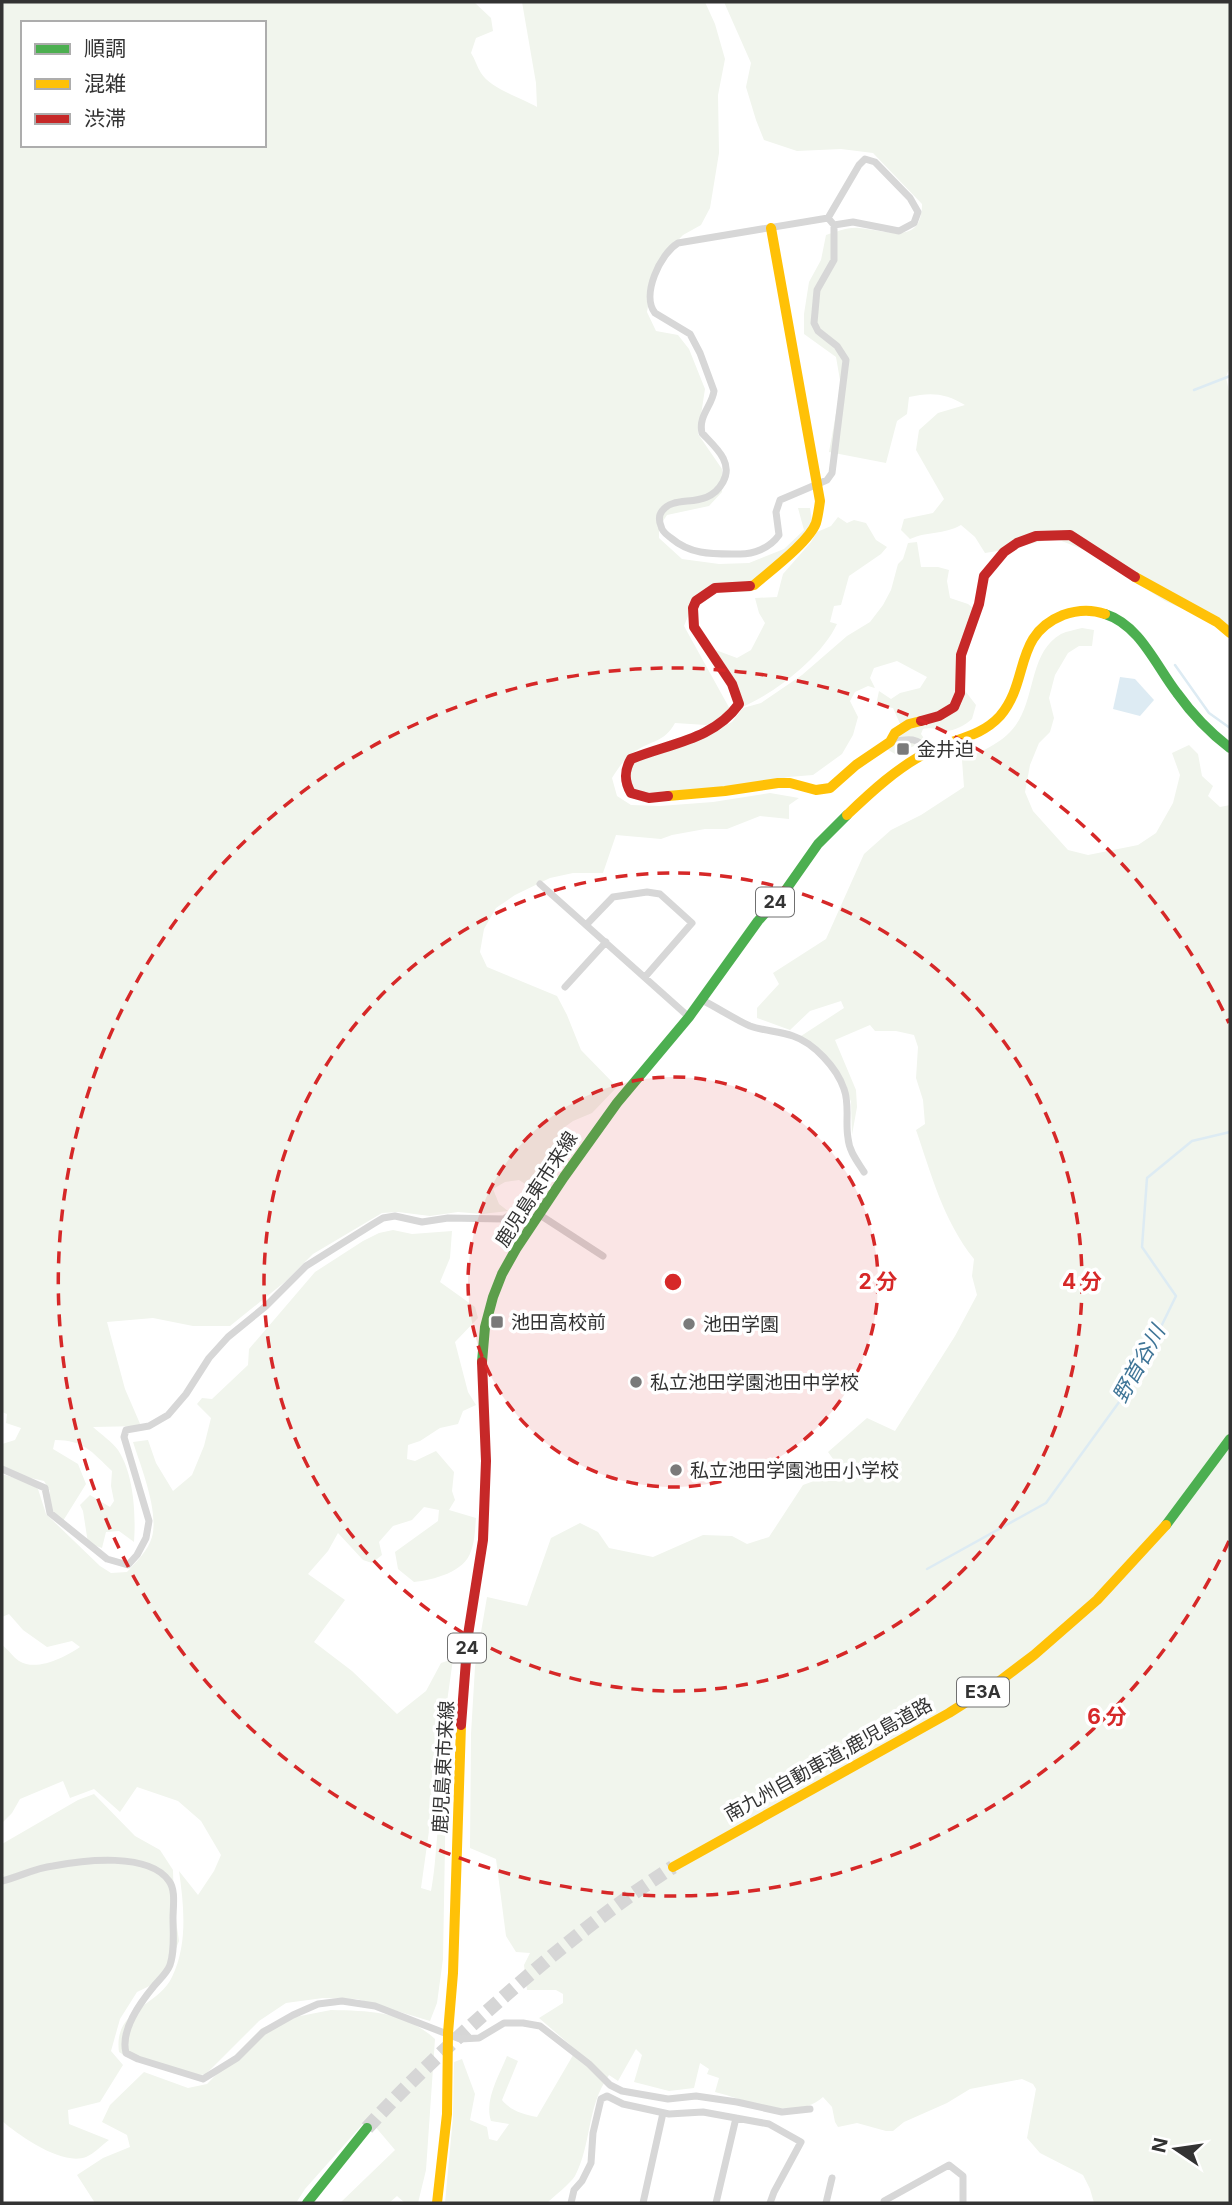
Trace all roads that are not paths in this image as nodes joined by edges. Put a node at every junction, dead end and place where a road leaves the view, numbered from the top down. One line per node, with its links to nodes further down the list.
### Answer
1 (828, 218): 2 (street); 2 (street); 3 (street)
2 (834, 225): 4 (street)
3 (771, 228): 4 (main road); 4 (street)
4 (817, 485): 6 (main road)
5 (1230, 633): 6 (main road)
6 (890, 742): 8 (street)
7 (1230, 748): 8 (main road, 鹿児島東市来線 / 24)
8 (929, 751): 14 (main road, 鹿児島東市来線 / 24)
9 (540, 884): 10 (street)
10 (586, 925): 11 (street); 12 (street)
11 (606, 942): 12 (street); 13 (street)
12 (645, 977): 15 (street)
13 (565, 987)
14 (702, 1000): 15 (main road, 鹿児島東市来線 / 24); 16 (street)
15 (689, 1017): 17 (main road, 鹿児島東市来線 / 24)
16 (864, 1172)
17 (540, 1214): 18 (street); 20 (street); 23 (main road, 鹿児島東市来線 / 24)
18 (603, 1256)
19 (1230, 1439): 21 (main road, 南九州自動車道;鹿児島道路 / E3A)
20 (2, 1469)
21 (673, 1867)
22 (2, 1881): 23 (street)
23 (448, 2033): 24 (street); 30 (main road, 鹿児島東市来線 / 24)
24 (810, 2109)
25 (663, 2113): 26 (street); 31 (street); 32 (street)
26 (736, 2118): 33 (street); 34 (street)
27 (366, 2128): 29 (main road)
28 (832, 2178): 35 (street)
29 (307, 2203)
30 (437, 2203)
31 (571, 2203)
32 (643, 2203)
33 (716, 2203)
34 (770, 2203)
35 (826, 2203)
36 (884, 2203): 37 (street)
37 (963, 2203)

